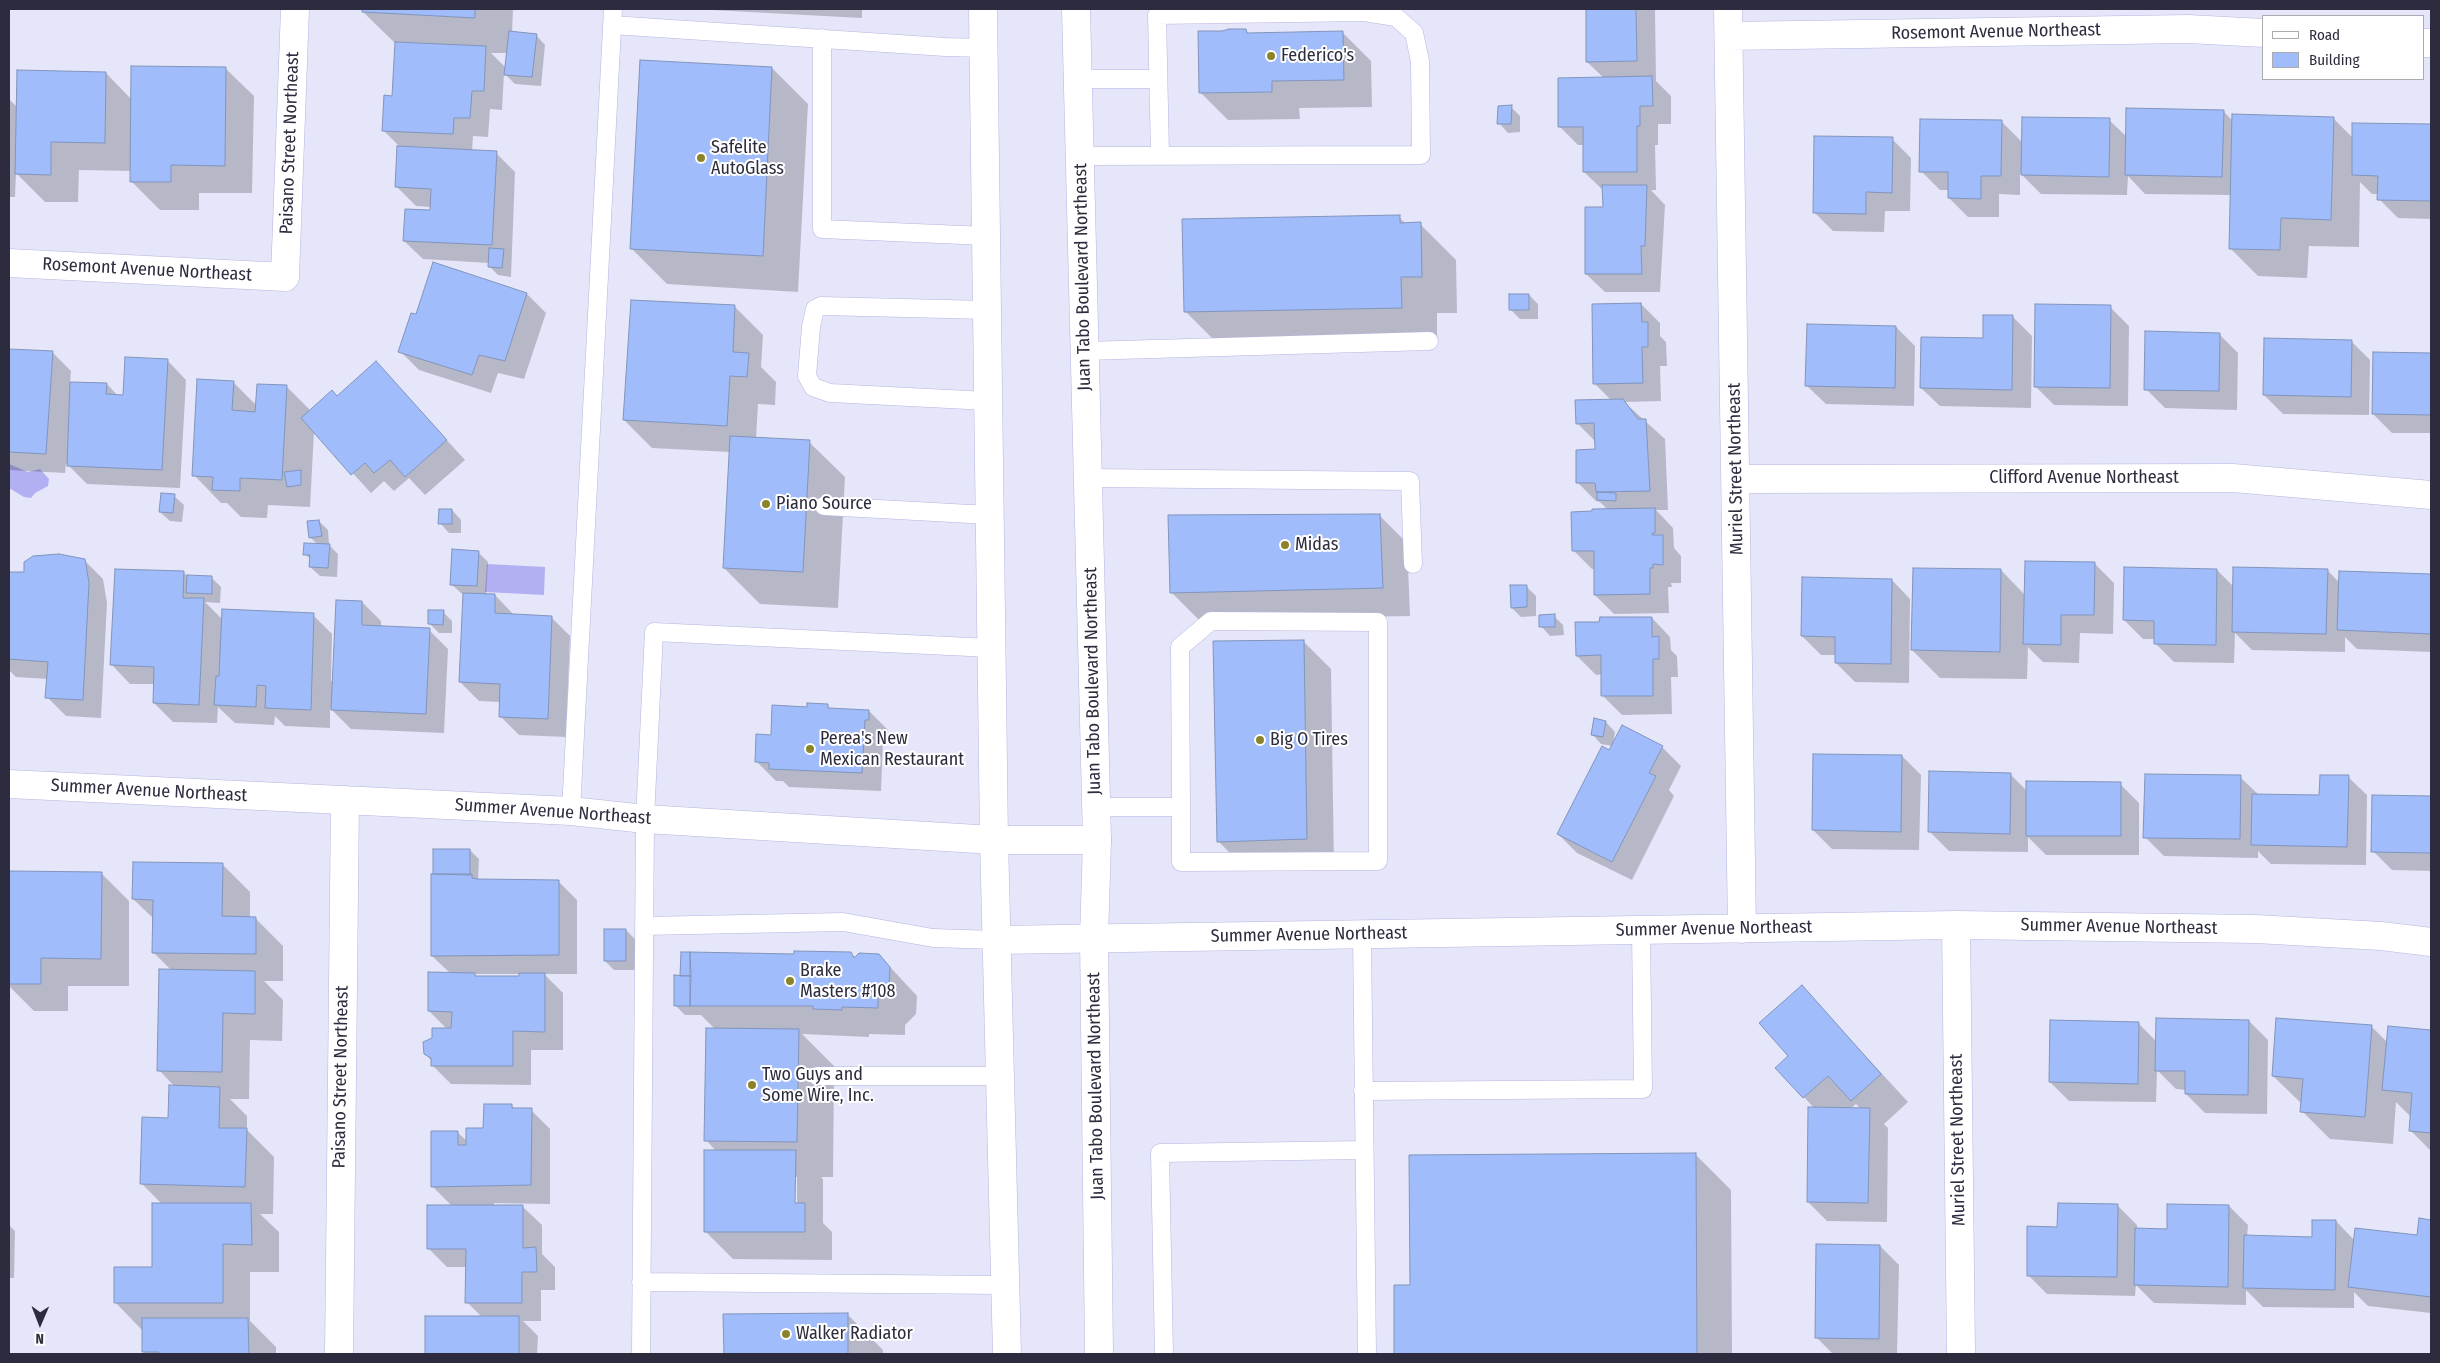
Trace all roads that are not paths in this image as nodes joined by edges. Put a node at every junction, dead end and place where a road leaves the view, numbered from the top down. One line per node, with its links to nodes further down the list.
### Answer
1 (295, 9): 16 (street, Paisano Street Northeast)
2 (983, 9): 9 (street)
3 (1076, 9): 10 (street, Juan Tabo Boulevard Northeast)
4 (1728, 9): 7 (street, Muriel Street Northeast)
5 (613, 17): 8 (lane); 32 (lane)
6 (2262, 33): 7 (street, Rosemont Avenue Northeast)
7 (1729, 36): 22 (street, Muriel Street Northeast)
8 (822, 38): 9 (lane); 14 (lane)
9 (984, 48): 14 (street)
10 (1078, 79): 11 (lane); 13 (street, Juan Tabo Boulevard Northeast)
11 (1158, 79): 12 (lane); 12 (lane)
12 (1160, 155): 13 (lane)
13 (1080, 156): 19 (street, Juan Tabo Boulevard Northeast)
14 (986, 236): 17 (street)
15 (9, 263): 16 (street, Rosemont Avenue Northeast)
16 (285, 277)
17 (987, 310): 20 (street); 20 (lane)
18 (1429, 341): 19 (lane)
19 (1085, 351): 21 (street, Juan Tabo Boulevard Northeast)
20 (988, 401): 25 (street)
21 (1088, 478): 26 (lane); 31 (street, Juan Tabo Boulevard Northeast)
22 (1736, 479): 23 (street, Clifford Avenue Northeast); 38 (street, Muriel Street Northeast)
23 (2431, 495)
24 (824, 506): 25 (lane)
25 (989, 515): 27 (street)
26 (1413, 564)
27 (991, 648): 33 (lane); 34 (street)
28 (9, 784): 29 (street, Summer Avenue Northeast)
29 (344, 800): 32 (street, Summer Avenue Northeast); 50 (street, Paisano Street Northeast)
30 (1181, 807): 30 (lane); 31 (lane)
31 (1096, 808): 35 (street, Juan Tabo Boulevard Northeast)
32 (571, 811): 33 (street, Summer Avenue Northeast)
33 (645, 818): 34 (street, Summer Avenue Northeast); 37 (lane)
34 (994, 840): 35 (street, Summer Avenue Northeast); 42 (street)
35 (1097, 840): 41 (street, Juan Tabo Boulevard Northeast)
36 (1956, 925): 38 (street, Summer Avenue Northeast); 43 (street, Summer Avenue Northeast); 56 (street, Muriel Street Northeast)
37 (644, 926): 42 (lane); 48 (lane)
38 (1742, 929): 39 (street, Summer Avenue Northeast)
39 (1641, 931): 40 (street, Summer Avenue Northeast); 46 (lane)
40 (1362, 935): 41 (street, Summer Avenue Northeast); 46 (lane)
41 (1094, 938): 42 (street, Summer Avenue Northeast); 53 (street, Juan Tabo Boulevard Northeast)
42 (996, 940): 45 (street)
43 (2431, 942)
44 (817, 1076): 45 (lane)
45 (1000, 1076): 49 (street)
46 (1363, 1091): 47 (lane)
47 (1364, 1150): 54 (lane); 55 (lane)
48 (641, 1282): 49 (lane); 51 (lane)
49 (1005, 1285): 52 (street)
50 (339, 1354)
51 (641, 1354)
52 (1007, 1354)
53 (1099, 1354)
54 (1164, 1354)
55 (1367, 1354)
56 (1962, 1354)

